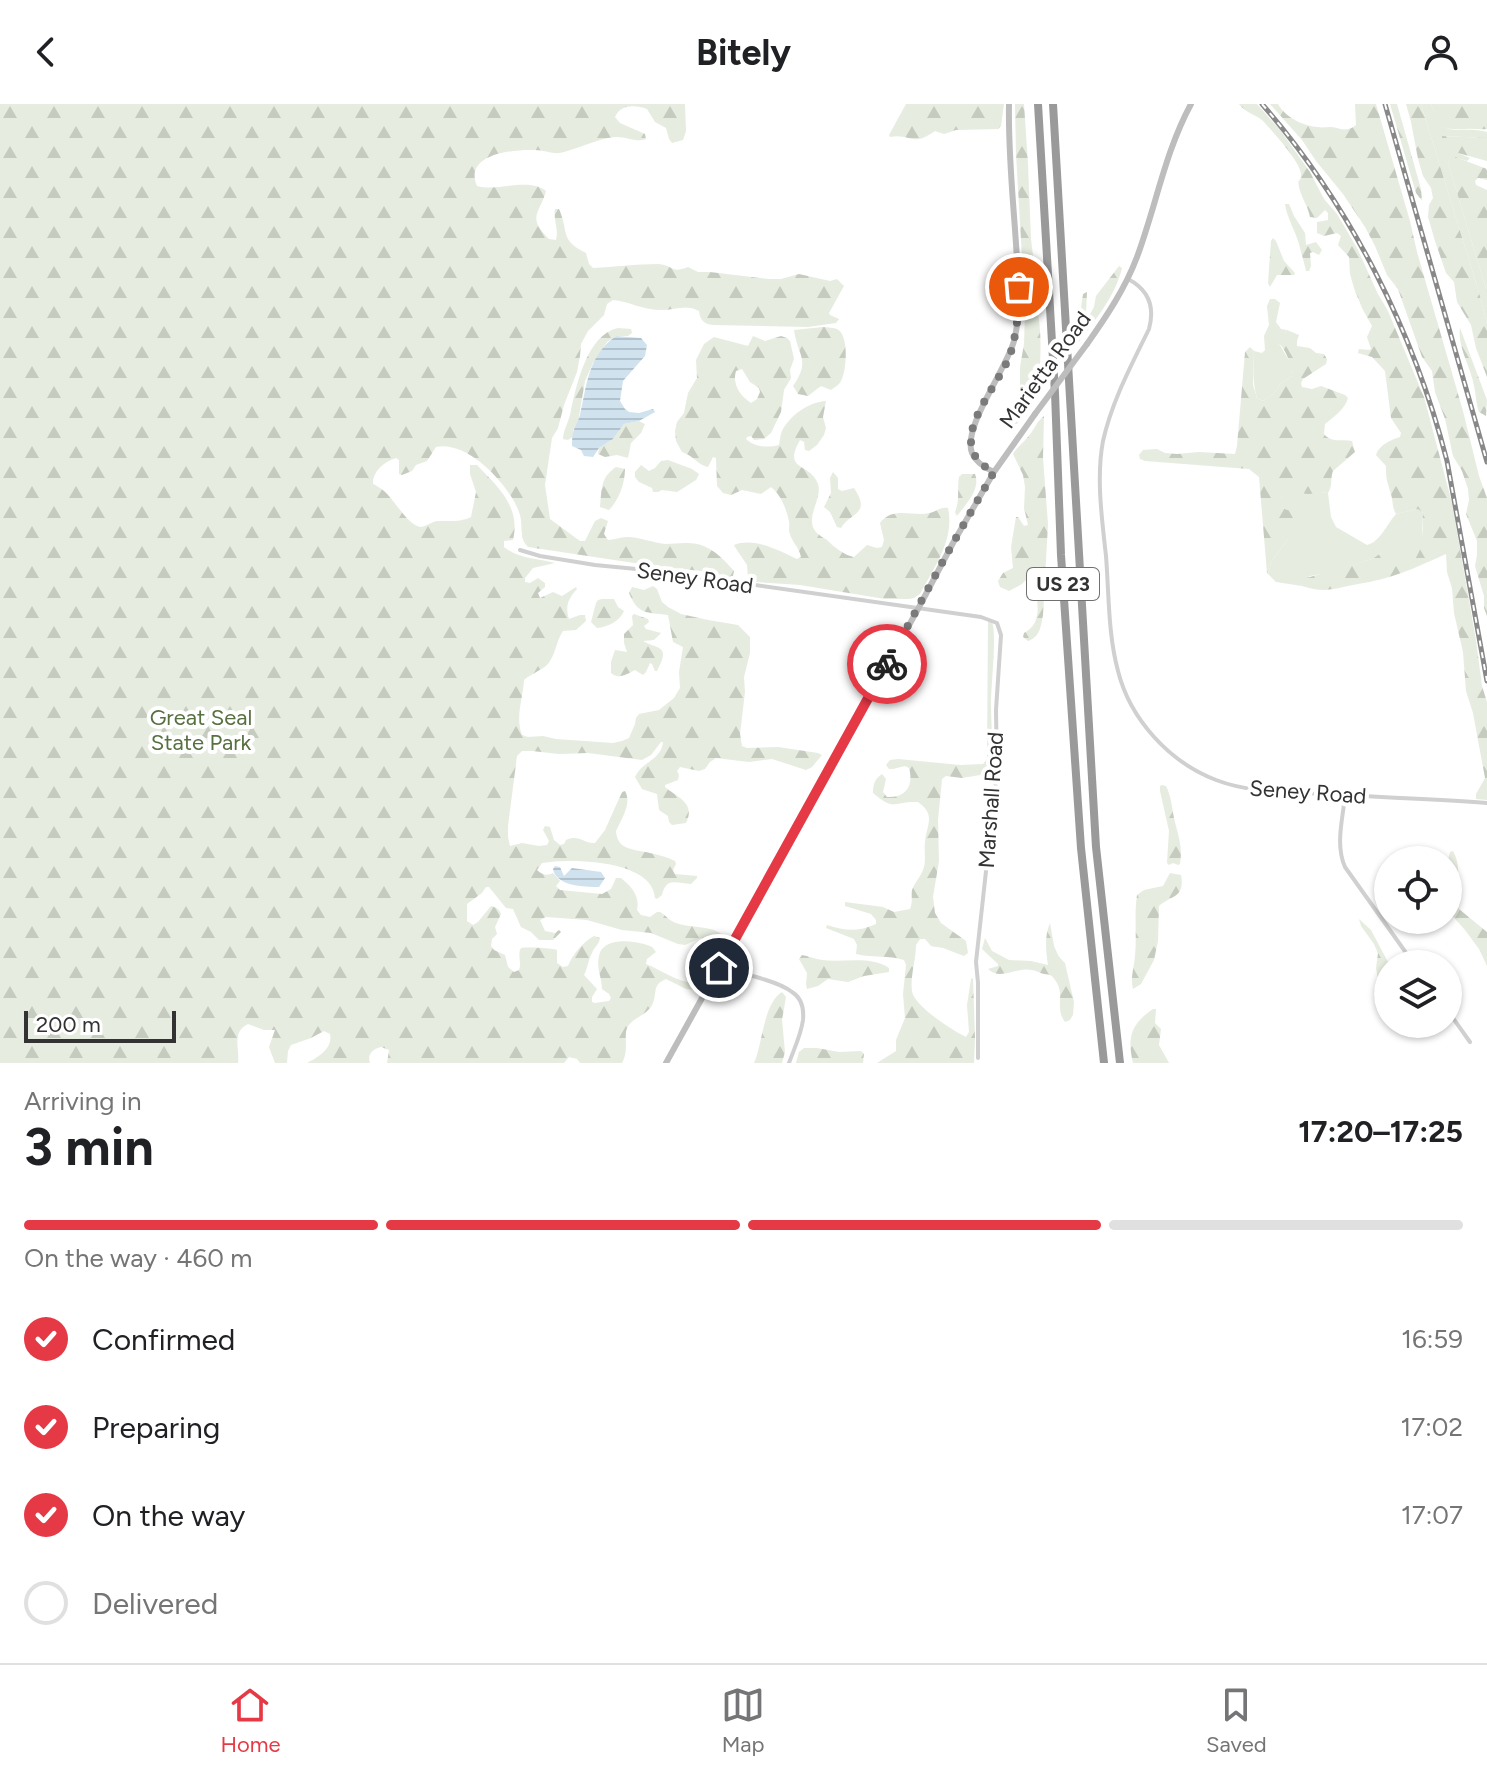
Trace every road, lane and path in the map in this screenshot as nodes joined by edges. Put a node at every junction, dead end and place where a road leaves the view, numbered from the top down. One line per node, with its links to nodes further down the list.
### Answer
1 (1009, 104): 6 (street)
2 (1038, 104): 18 (highway, US 23)
3 (1053, 104): 19 (highway, US 23)
4 (1191, 104): 5 (street, Marietta Road)
5 (1128, 279): 6 (street, Marietta Road, bridge); 9 (street, Seney Road)
6 (994, 472): 8 (street, Marietta Road)
7 (520, 550): 8 (street, Seney Road)
8 (918, 609): 12 (street, Marietta Road); 15 (street, Marshall Road)
9 (1345, 795): 10 (street, Seney Road); 11 (street)
10 (1487, 803)
11 (1404, 950)
12 (719, 968): 16 (street, Marietta Road); 17 (street)
13 (1462, 1031): 14 (street)
14 (1470, 1042)
15 (978, 1058)
16 (666, 1063)
17 (789, 1063)
18 (1104, 1063)
19 (1120, 1063)

